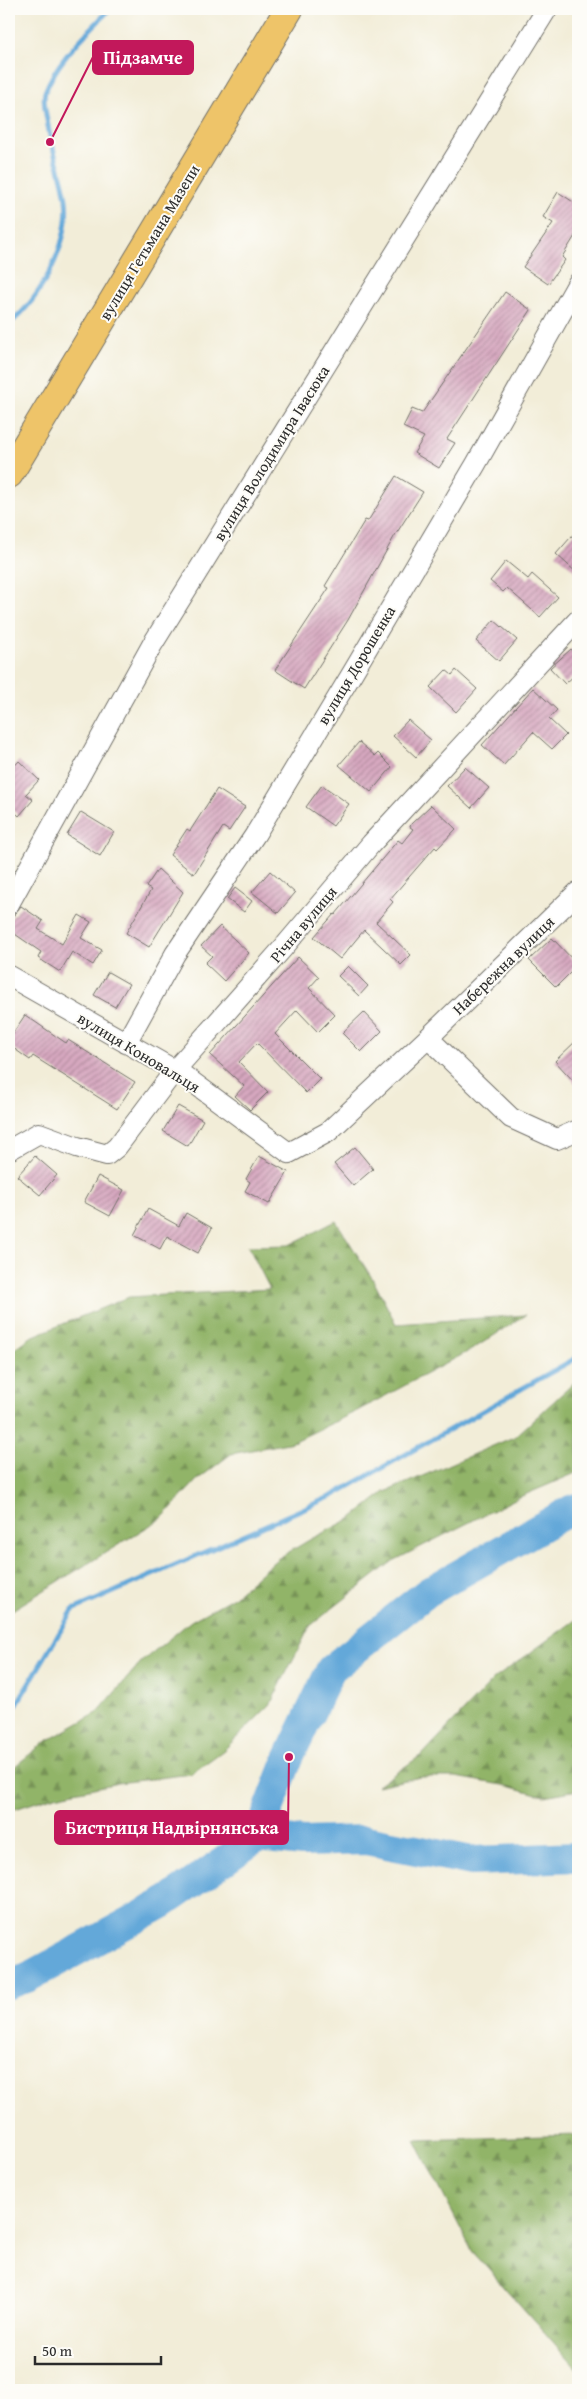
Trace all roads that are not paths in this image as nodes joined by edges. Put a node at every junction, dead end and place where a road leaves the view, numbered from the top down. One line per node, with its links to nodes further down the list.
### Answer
1 (289, 9): 4 (main road, вулиця Гетьмана Мазепи)
2 (547, 9): 7 (street, вулиця Володимира Івасюка)
3 (578, 283): 10 (street, вулиця Дорошенка)
4 (9, 474)
5 (578, 620): 11 (street, Річна вулиця)
6 (578, 892): 9 (street, Набережна вулиця)
7 (9, 904)
8 (9, 976): 10 (street, вулиця Коновальця)
9 (428, 1038): 12 (street); 14 (street, Набережна вулиця)
10 (126, 1043): 11 (street, вулиця Коновальця)
11 (174, 1070): 13 (street, Річна вулиця); 14 (street, вулиця Коновальця)
12 (578, 1130)
13 (9, 1150)
14 (289, 1153)

